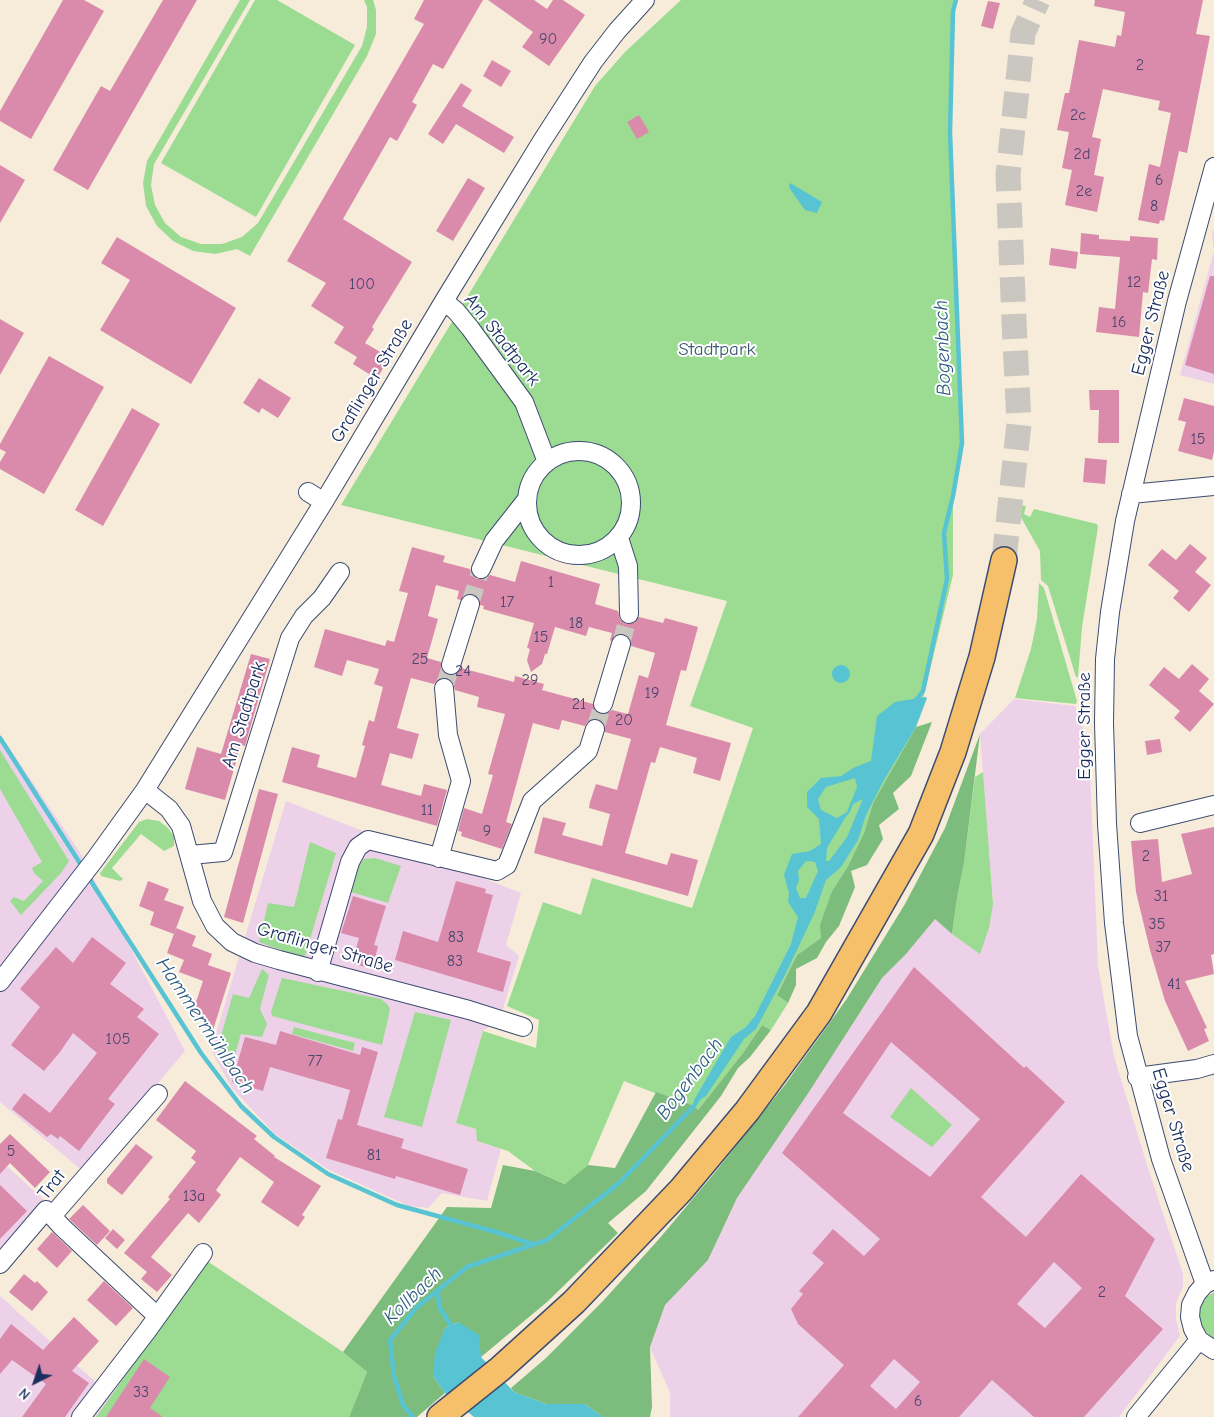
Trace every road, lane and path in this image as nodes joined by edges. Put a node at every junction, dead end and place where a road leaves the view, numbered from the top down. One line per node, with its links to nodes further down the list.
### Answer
1 (645, 0): 3 (street, Graflinger Straße)
2 (1214, 167): 7 (street, Egger Straße)
3 (444, 301): 4 (street, Am Stadtpark); 9 (street, Graflinger Straße)
4 (546, 462): 8 (street); 10 (street)
5 (1214, 486): 7 (street)
6 (308, 492): 9 (street)
7 (1131, 494): 30 (street, Egger Straße)
8 (527, 499): 10 (street); 12 (street)
9 (324, 502): 21 (street, Graflinger Straße)
10 (619, 538): 15 (street)
11 (1004, 560): 40 (highway)
12 (480, 569)
13 (340, 572): 24 (street, Am Stadtpark)
14 (470, 604): 17 (street)
15 (629, 614)
16 (621, 644): 19 (street)
17 (451, 665)
18 (444, 688): 25 (street)
19 (603, 704)
20 (595, 730): 25 (street)
21 (145, 790): 24 (street, Graflinger Straße); 27 (street, Graflinger Straße)
22 (1214, 805): 23 (street)
23 (1140, 823)
24 (190, 855): 26 (street, Graflinger Straße)
25 (440, 858): 26 (street)
26 (318, 972): 28 (street, Graflinger Straße)
27 (0, 982)
28 (522, 1027)
29 (1214, 1064): 30 (street)
30 (1138, 1078): 35 (street, Egger Straße)
31 (158, 1094): 36 (street, Trat)
32 (46, 1210): 34 (street, Trat)
33 (203, 1253): 36 (street)
34 (0, 1264)
35 (1210, 1282): 37 (street, Egger Straße)
36 (157, 1316): 39 (street)
37 (1199, 1340): 38 (street); 41 (street)
38 (1214, 1350)
39 (81, 1417)
40 (440, 1417)
41 (1136, 1417)

